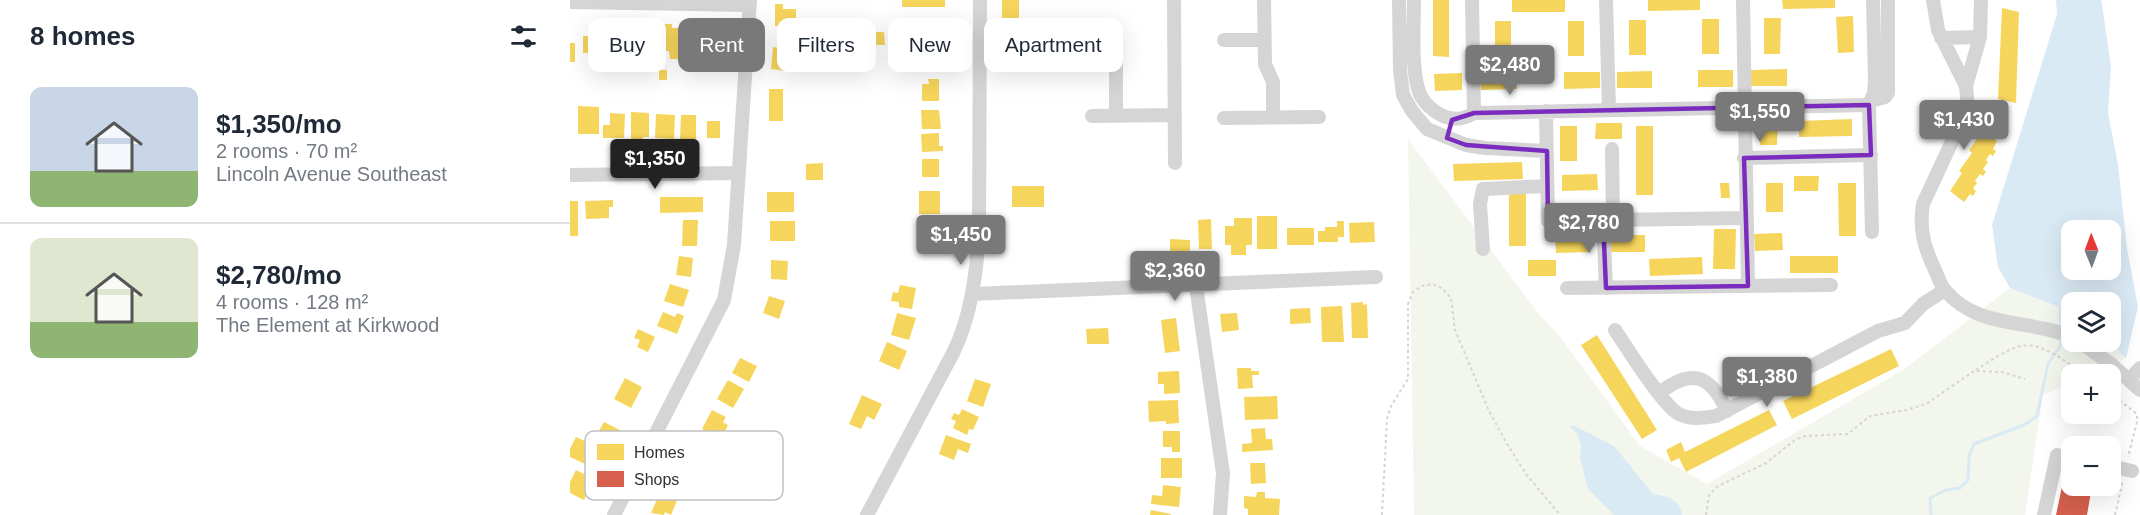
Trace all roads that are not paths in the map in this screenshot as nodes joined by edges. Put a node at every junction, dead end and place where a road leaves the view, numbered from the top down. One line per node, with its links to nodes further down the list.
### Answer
1 (980, 0): 53 (street)
2 (1174, 0): 26 (street)
3 (1264, 0): 18 (street)
4 (1399, 0): 33 (street)
5 (1414, 0): 32 (street)
6 (1472, 0): 25 (street)
7 (1606, 0): 23 (street)
8 (1743, 0): 22 (street)
9 (1873, 0): 21 (street)
10 (1888, 0): 21 (street)
11 (1934, 0): 16 (street)
12 (1981, 0): 15 (street)
13 (570, 2): 14 (street)
14 (750, 3): 39 (street)
15 (1980, 37): 16 (street); 20 (street)
16 (1941, 38): 20 (street)
17 (1224, 40): 18 (street)
18 (1264, 40): 30 (street)
19 (1116, 72): 28 (street)
20 (1966, 86): 52 (street)
21 (1870, 103): 22 (street); 36 (street)
22 (1743, 108): 23 (street); 37 (street)
23 (1609, 110): 24 (street)
24 (1546, 111): 25 (street); 35 (street)
25 (1474, 113): 32 (street)
26 (1175, 115): 28 (street); 38 (street)
27 (1092, 116): 28 (street)
28 (1116, 116)
29 (1224, 117): 30 (street)
30 (1273, 117): 31 (street)
31 (1319, 117)
32 (1452, 120): 33 (street)
33 (1448, 138): 35 (street)
34 (1612, 149): 43 (street)
35 (1547, 151): 41 (street)
36 (1871, 155): 37 (street); 44 (street)
37 (1744, 158): 42 (street)
38 (1175, 163)
39 (739, 173): 40 (street); 62 (street)
40 (570, 175)
41 (1547, 186): 43 (street); 45 (street)
42 (1746, 218): 43 (street); 49 (street)
43 (1608, 220): 51 (street)
44 (1872, 232)
45 (1483, 249)
46 (1376, 277): 48 (street)
47 (1831, 285): 49 (street)
48 (1196, 286): 53 (street); 69 (street)
49 (1748, 286): 51 (street)
50 (1567, 288): 51 (street)
51 (1606, 288)
52 (1944, 290): 55 (street); 61 (street)
53 (972, 294): 68 (street)
54 (1615, 330): 60 (street)
55 (2061, 334)
56 (2093, 352): 58 (street)
57 (2140, 368): 58 (street)
58 (2129, 380): 59 (street)
59 (2140, 390)
60 (1659, 393): 61 (street); 61 (street)
61 (1727, 411)
62 (657, 431)
63 (2061, 456): 70 (street)
64 (2121, 468): 65 (street)
65 (2129, 470)
66 (622, 500): 67 (street)
67 (614, 515)
68 (867, 515)
69 (1220, 515)
70 (2044, 515)

